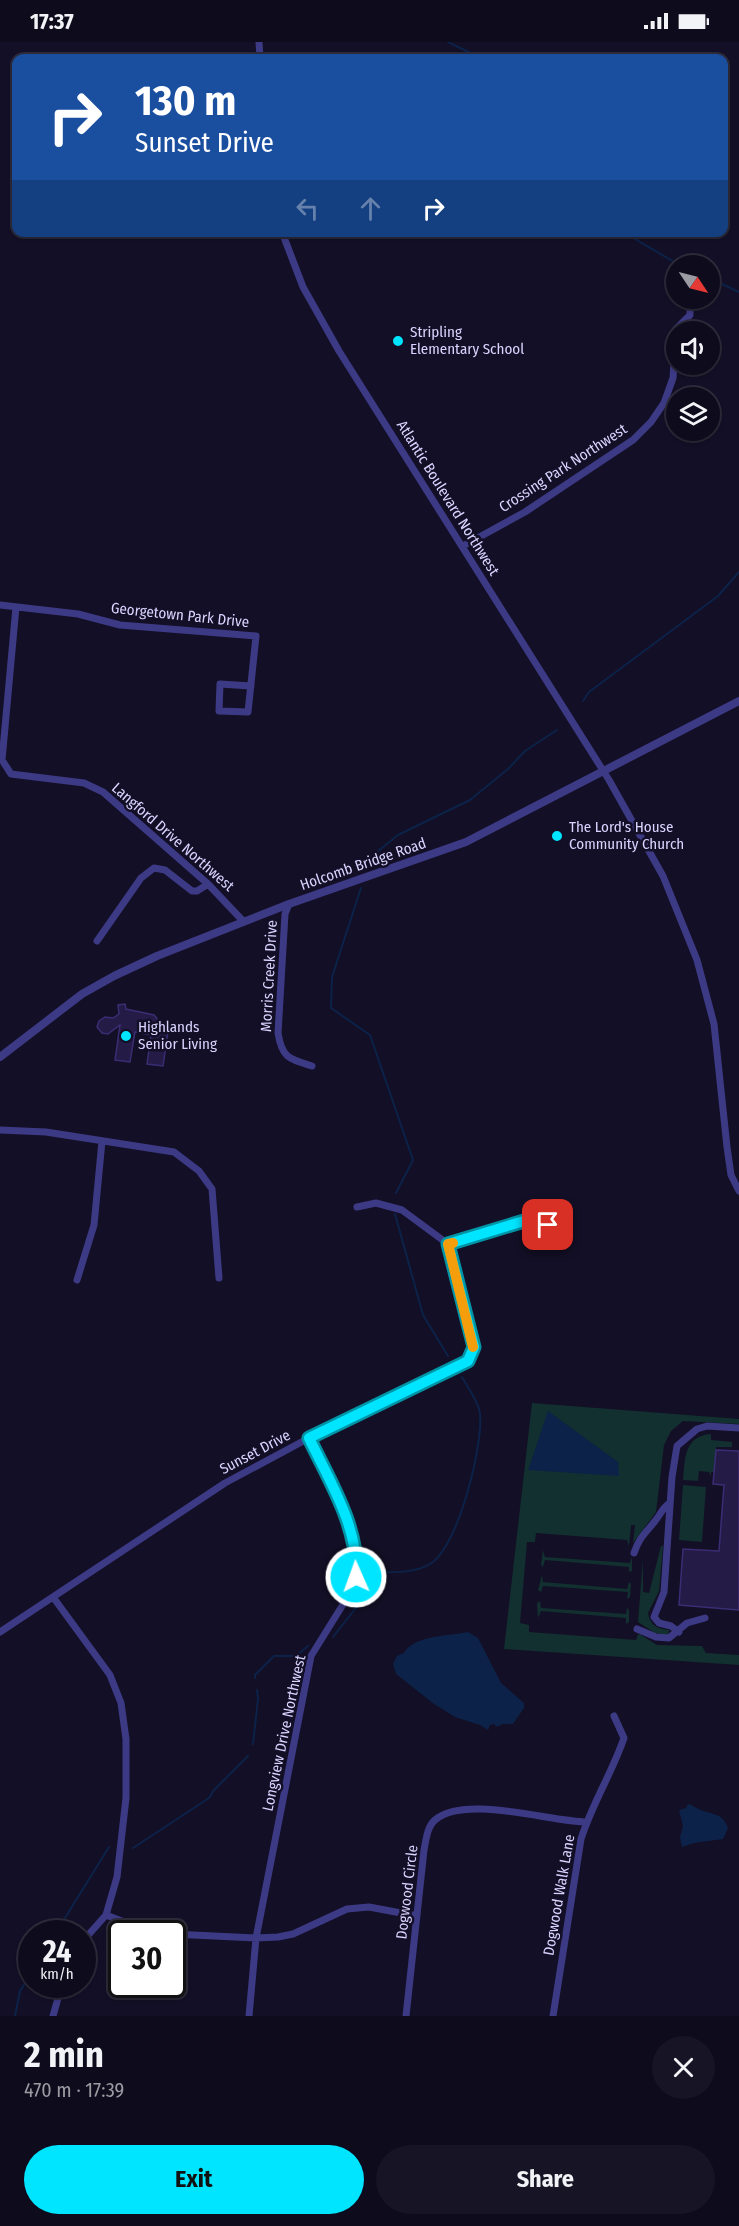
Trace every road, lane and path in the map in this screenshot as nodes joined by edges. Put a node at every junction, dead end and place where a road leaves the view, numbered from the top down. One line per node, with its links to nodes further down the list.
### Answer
1 (284, 237): 3 (street, Atlantic Boulevard Northwest)
2 (690, 309): 3 (street, Crossing Park Northwest)
3 (463, 546): 8 (street, Atlantic Boulevard Northwest)
4 (0, 605): 5 (street)
5 (16, 607): 6 (street, Georgetown Park Drive); 9 (street, Langford Drive Northwest)
6 (251, 686): 6 (street, Georgetown Park Drive)
7 (739, 701): 8 (street, Holcomb Bridge Road)
8 (604, 771): 10 (street, Holcomb Bridge Road); 17 (street, Atlantic Boulevard Northwest)
9 (208, 884): 11 (street, Langford Drive Northwest); 12 (street)
10 (289, 904): 11 (street, Holcomb Bridge Road); 14 (street, Morris Creek Drive)
11 (244, 922): 13 (street, Holcomb Bridge Road)
12 (98, 941)
13 (0, 1057)
14 (312, 1066)
15 (0, 1130): 16 (street)
16 (102, 1141): 21 (street); 22 (street)
17 (739, 1191)
18 (357, 1207): 20 (street)
19 (548, 1225): 20 (street)
20 (448, 1244): 24 (street, Sunset Drive)
21 (219, 1278)
22 (76, 1280)
23 (739, 1428): 25 (street)
24 (309, 1438): 27 (street, Sunset Drive); 39 (street, Longview Drive Northwest)
25 (670, 1503): 26 (street); 31 (street)
26 (634, 1553)
27 (53, 1597): 30 (street, Sunset Drive); 34 (street)
28 (705, 1618): 31 (street)
29 (637, 1629): 31 (street)
30 (0, 1632)
31 (679, 1632)
32 (614, 1716): 33 (street, Dogwood Walk Lane)
33 (587, 1822): 35 (street, Dogwood Circle); 44 (street, Dogwood Walk Lane)
34 (106, 1914): 36 (street); 37 (street)
35 (417, 1916): 39 (street); 43 (street, Dogwood Circle)
36 (121, 1920)
37 (96, 1926)
38 (186, 1935): 39 (street)
39 (256, 1938): 42 (street, Longview Drive Northwest)
40 (58, 1998): 41 (street)
41 (53, 2016)
42 (249, 2016)
43 (406, 2016)
44 (553, 2016)

